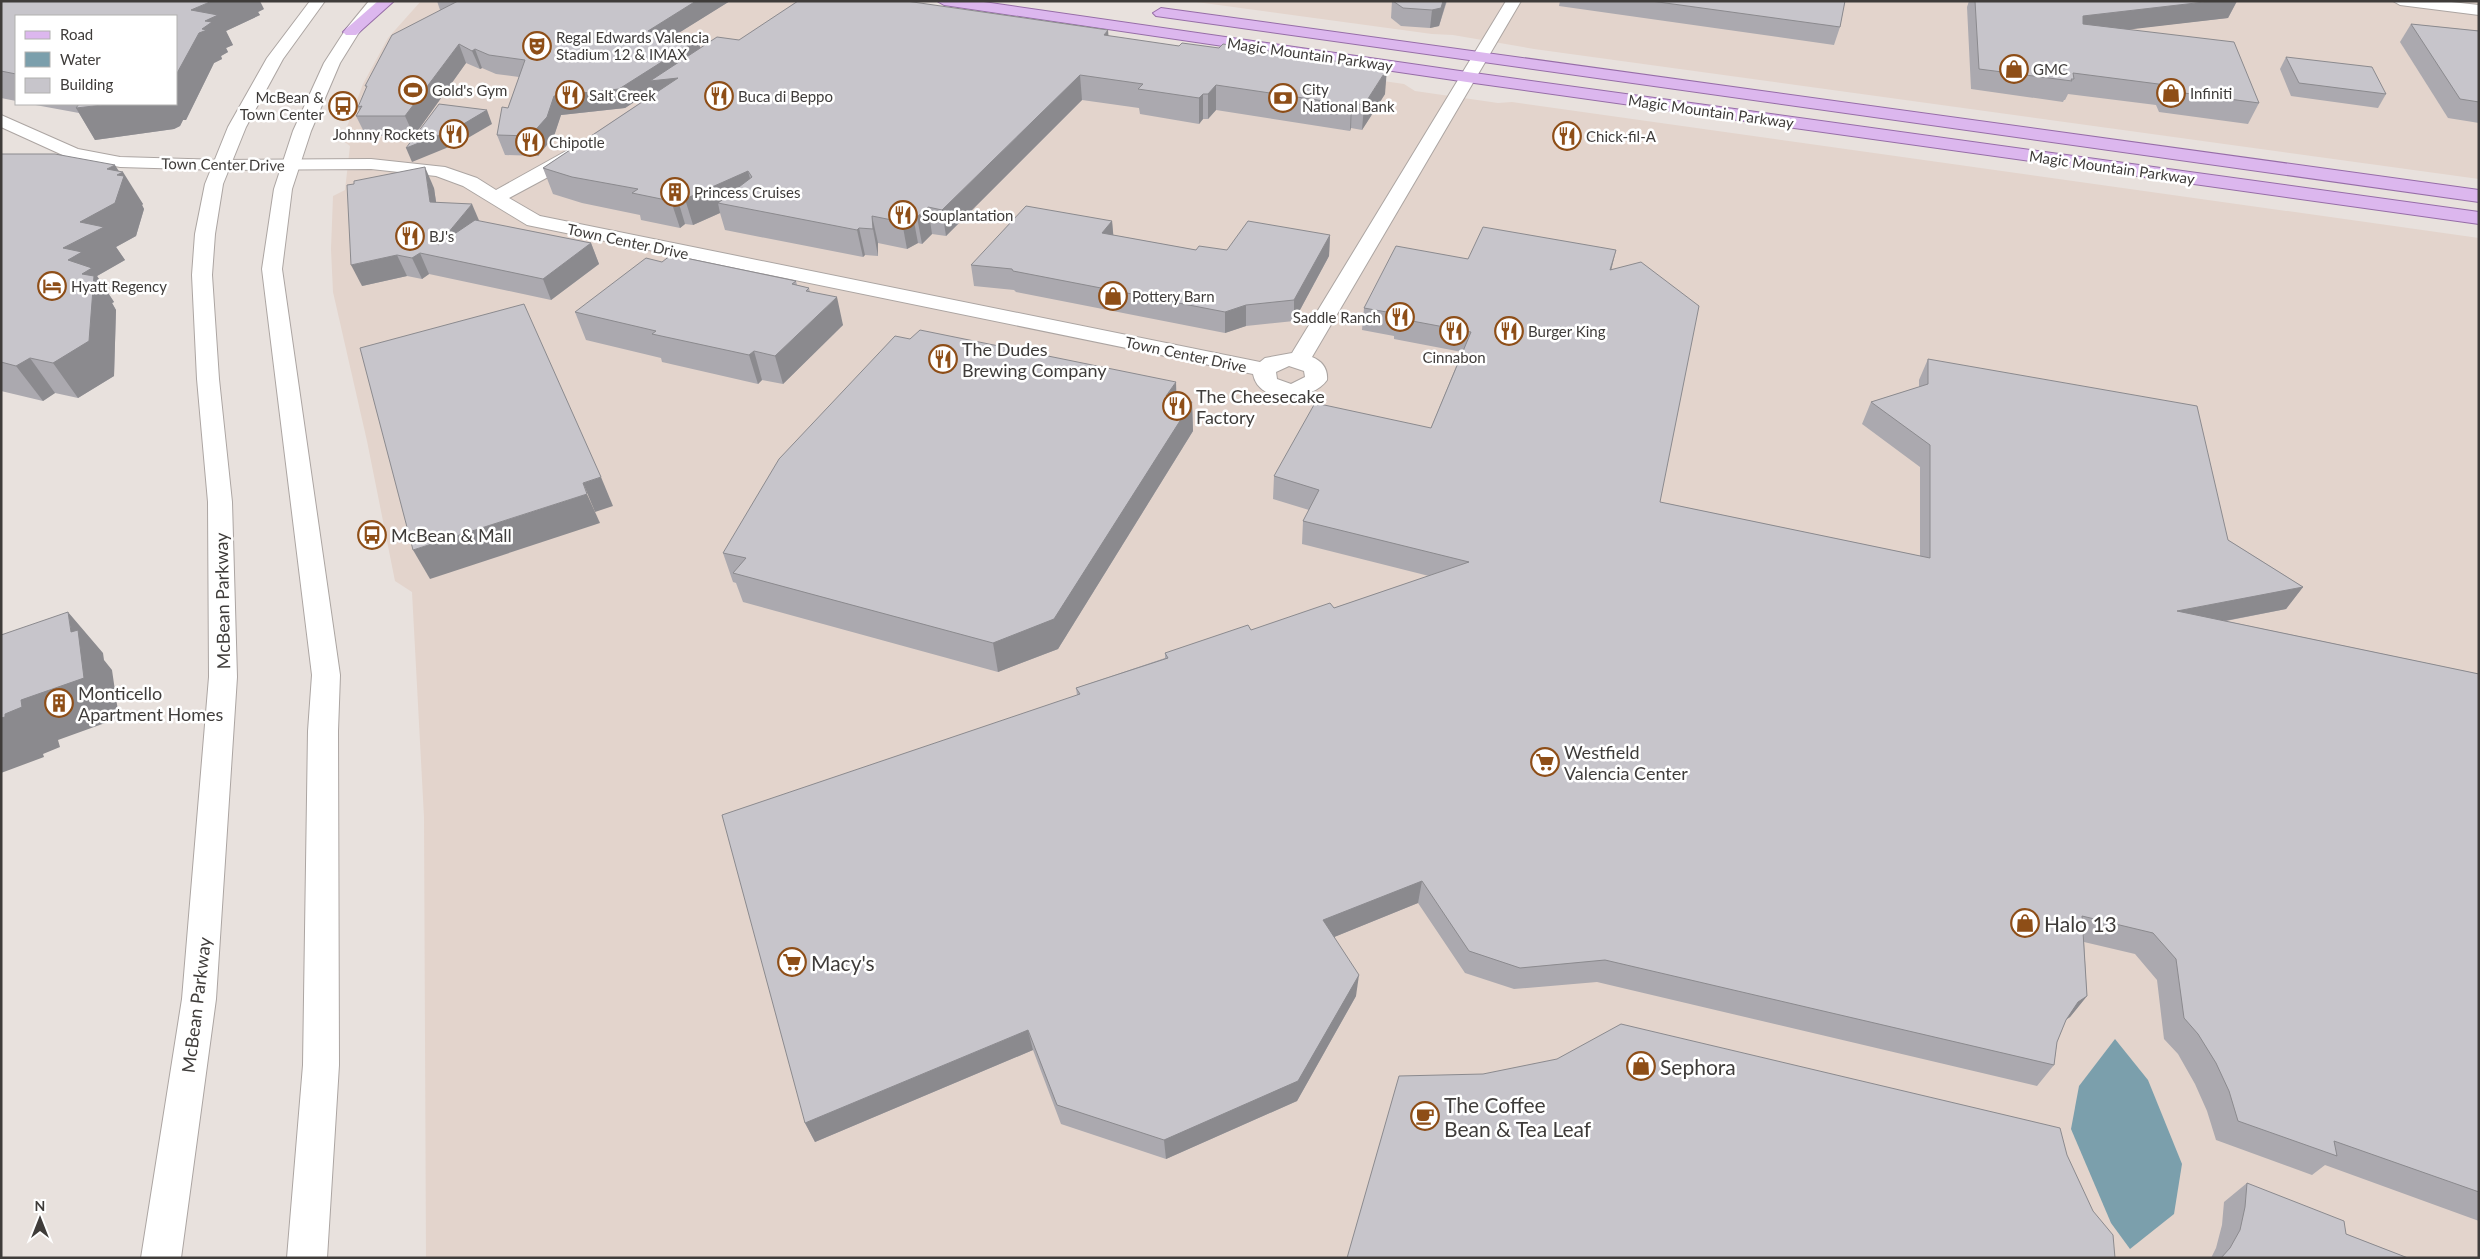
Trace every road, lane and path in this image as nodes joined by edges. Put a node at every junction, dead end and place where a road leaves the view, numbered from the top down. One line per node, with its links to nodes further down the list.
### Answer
1 (318, 1): 16 (main road, McBean Parkway)
2 (377, 1): 9 (main road)
3 (388, 1): 9 (main road)
4 (944, 1): 11 (main road, Magic Mountain Parkway)
5 (1514, 1): 10 (main road)
6 (2400, 1): 8 (main road)
7 (1141, 10): 10 (main road, Magic Mountain Parkway)
8 (2479, 10)
9 (351, 32): 17 (main road)
10 (1479, 58): 11 (main road); 15 (main road, Magic Mountain Parkway)
11 (1467, 78): 14 (main road, Magic Mountain Parkway); 21 (main road)
12 (1, 120): 16 (main road, Town Center Drive)
13 (585, 144): 19 (main road)
14 (1995, 150): 15 (main road); 20 (main road, Magic Mountain Parkway)
15 (2252, 164): 18 (main road, Magic Mountain Parkway)
16 (222, 165): 17 (main road, Town Center Drive); 23 (main road, McBean Parkway)
17 (291, 165): 19 (main road, Town Center Drive); 24 (main road)
18 (2479, 196)
19 (494, 198): 22 (main road, Town Center Drive)
20 (2479, 218)
21 (1299, 360): 22 (main road); 22 (main road)
22 (1264, 370)
23 (161, 1258)
24 (307, 1258)

